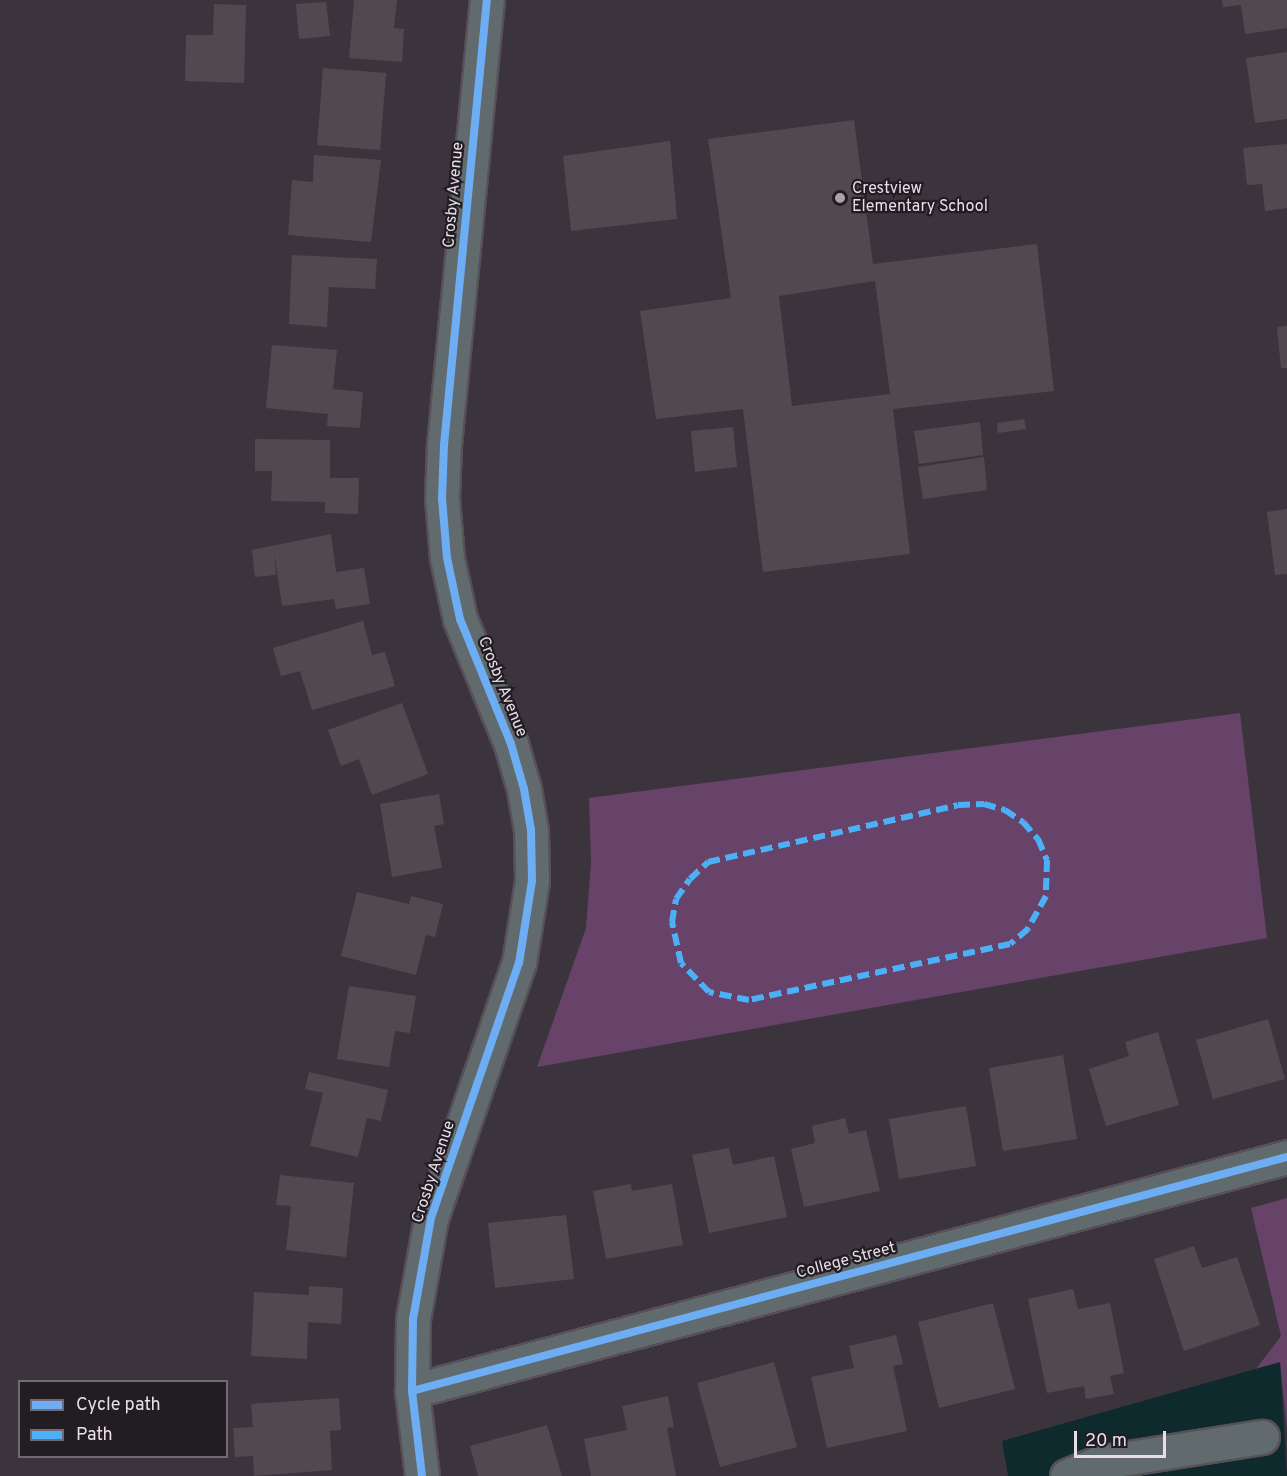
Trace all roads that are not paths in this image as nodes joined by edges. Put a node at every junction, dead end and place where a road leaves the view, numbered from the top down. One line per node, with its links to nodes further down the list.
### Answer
1 (487, 0): 3 (street, Crosby Avenue)
2 (1287, 1157): 3 (street, College Street)
3 (412, 1391): 5 (street, Crosby Avenue)
4 (1262, 1437): 6 (street)
5 (422, 1476)
6 (1067, 1476)

